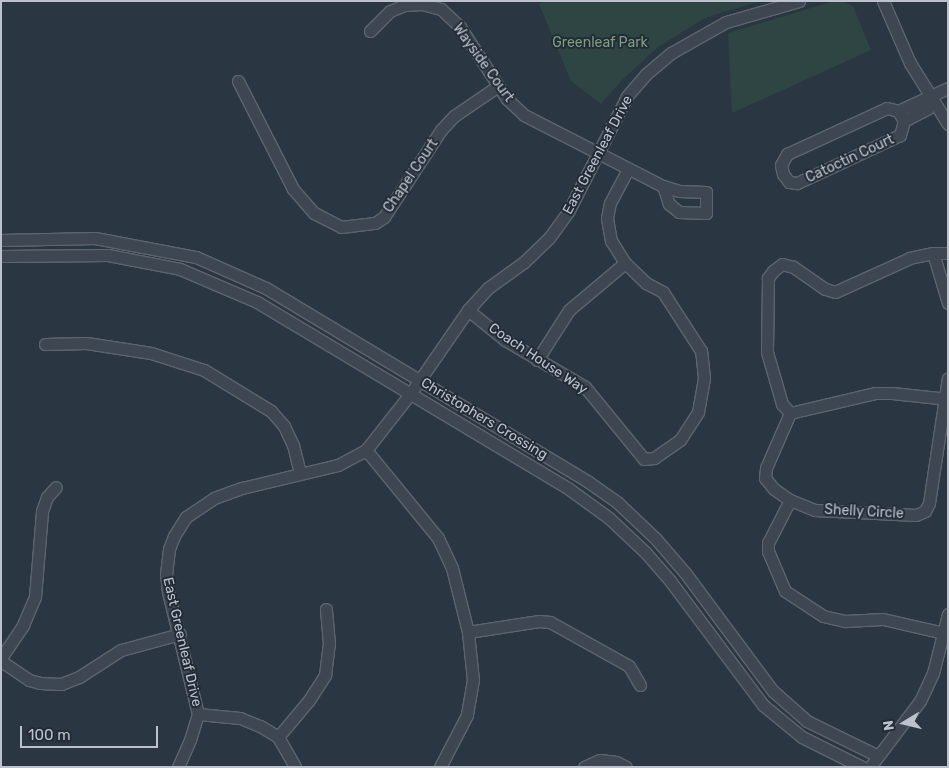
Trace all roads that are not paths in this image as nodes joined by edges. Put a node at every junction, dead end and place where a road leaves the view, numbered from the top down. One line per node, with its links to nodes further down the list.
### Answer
1 (798, 1): 10 (street, East Greenleaf Drive)
2 (883, 1): 7 (street)
3 (370, 31): 5 (street, Wayside Court)
4 (238, 81): 5 (street, Chapel Court)
5 (498, 86): 10 (street, Wayside Court)
6 (948, 88): 7 (street, Catoctin Court)
7 (931, 97): 8 (street, Catoctin Court); 9 (street)
8 (901, 116): 8 (street, Catoctin Court)
9 (948, 124)
10 (597, 154): 11 (street, Wayside Court); 19 (street, East Greenleaf Drive)
11 (628, 169): 12 (street, Wayside Court); 17 (street, Coach House Way)
12 (663, 186)
13 (1, 240): 23 (street, Christophers Crossing)
14 (933, 253): 15 (street); 18 (street); 26 (street)
15 (948, 254)
16 (1, 256): 24 (street, Christophers Crossing)
17 (625, 263): 21 (street); 21 (street, Coach House Way)
18 (948, 303)
19 (468, 310): 21 (street, Coach House Way); 23 (street, East Greenleaf Drive)
20 (45, 344): 28 (street)
21 (537, 360)
22 (948, 378): 25 (street)
23 (419, 380): 24 (street, East Greenleaf Drive); 40 (street, Christophers Crossing)
24 (410, 394): 27 (street, East Greenleaf Drive); 46 (street, Christophers Crossing)
25 (946, 399): 26 (street); 30 (street, Shelly Circle)
26 (790, 413): 30 (street, Shelly Circle)
27 (366, 450): 28 (street, East Greenleaf Drive); 33 (street)
28 (300, 473): 35 (street, East Greenleaf Drive)
29 (56, 486): 36 (street)
30 (790, 500): 34 (street)
31 (326, 610): 39 (street)
32 (948, 614): 34 (street)
33 (468, 632): 37 (street); 43 (street)
34 (944, 633): 40 (street)
35 (180, 634): 36 (street); 38 (street, East Greenleaf Drive)
36 (1, 659)
37 (640, 685)
38 (198, 714): 39 (street); 41 (street, East Greenleaf Drive)
39 (278, 736): 42 (street)
40 (878, 756): 47 (street)
41 (178, 767)
42 (295, 767)
43 (440, 767)
44 (584, 767): 45 (street)
45 (626, 767)
46 (862, 767)
47 (870, 767)

